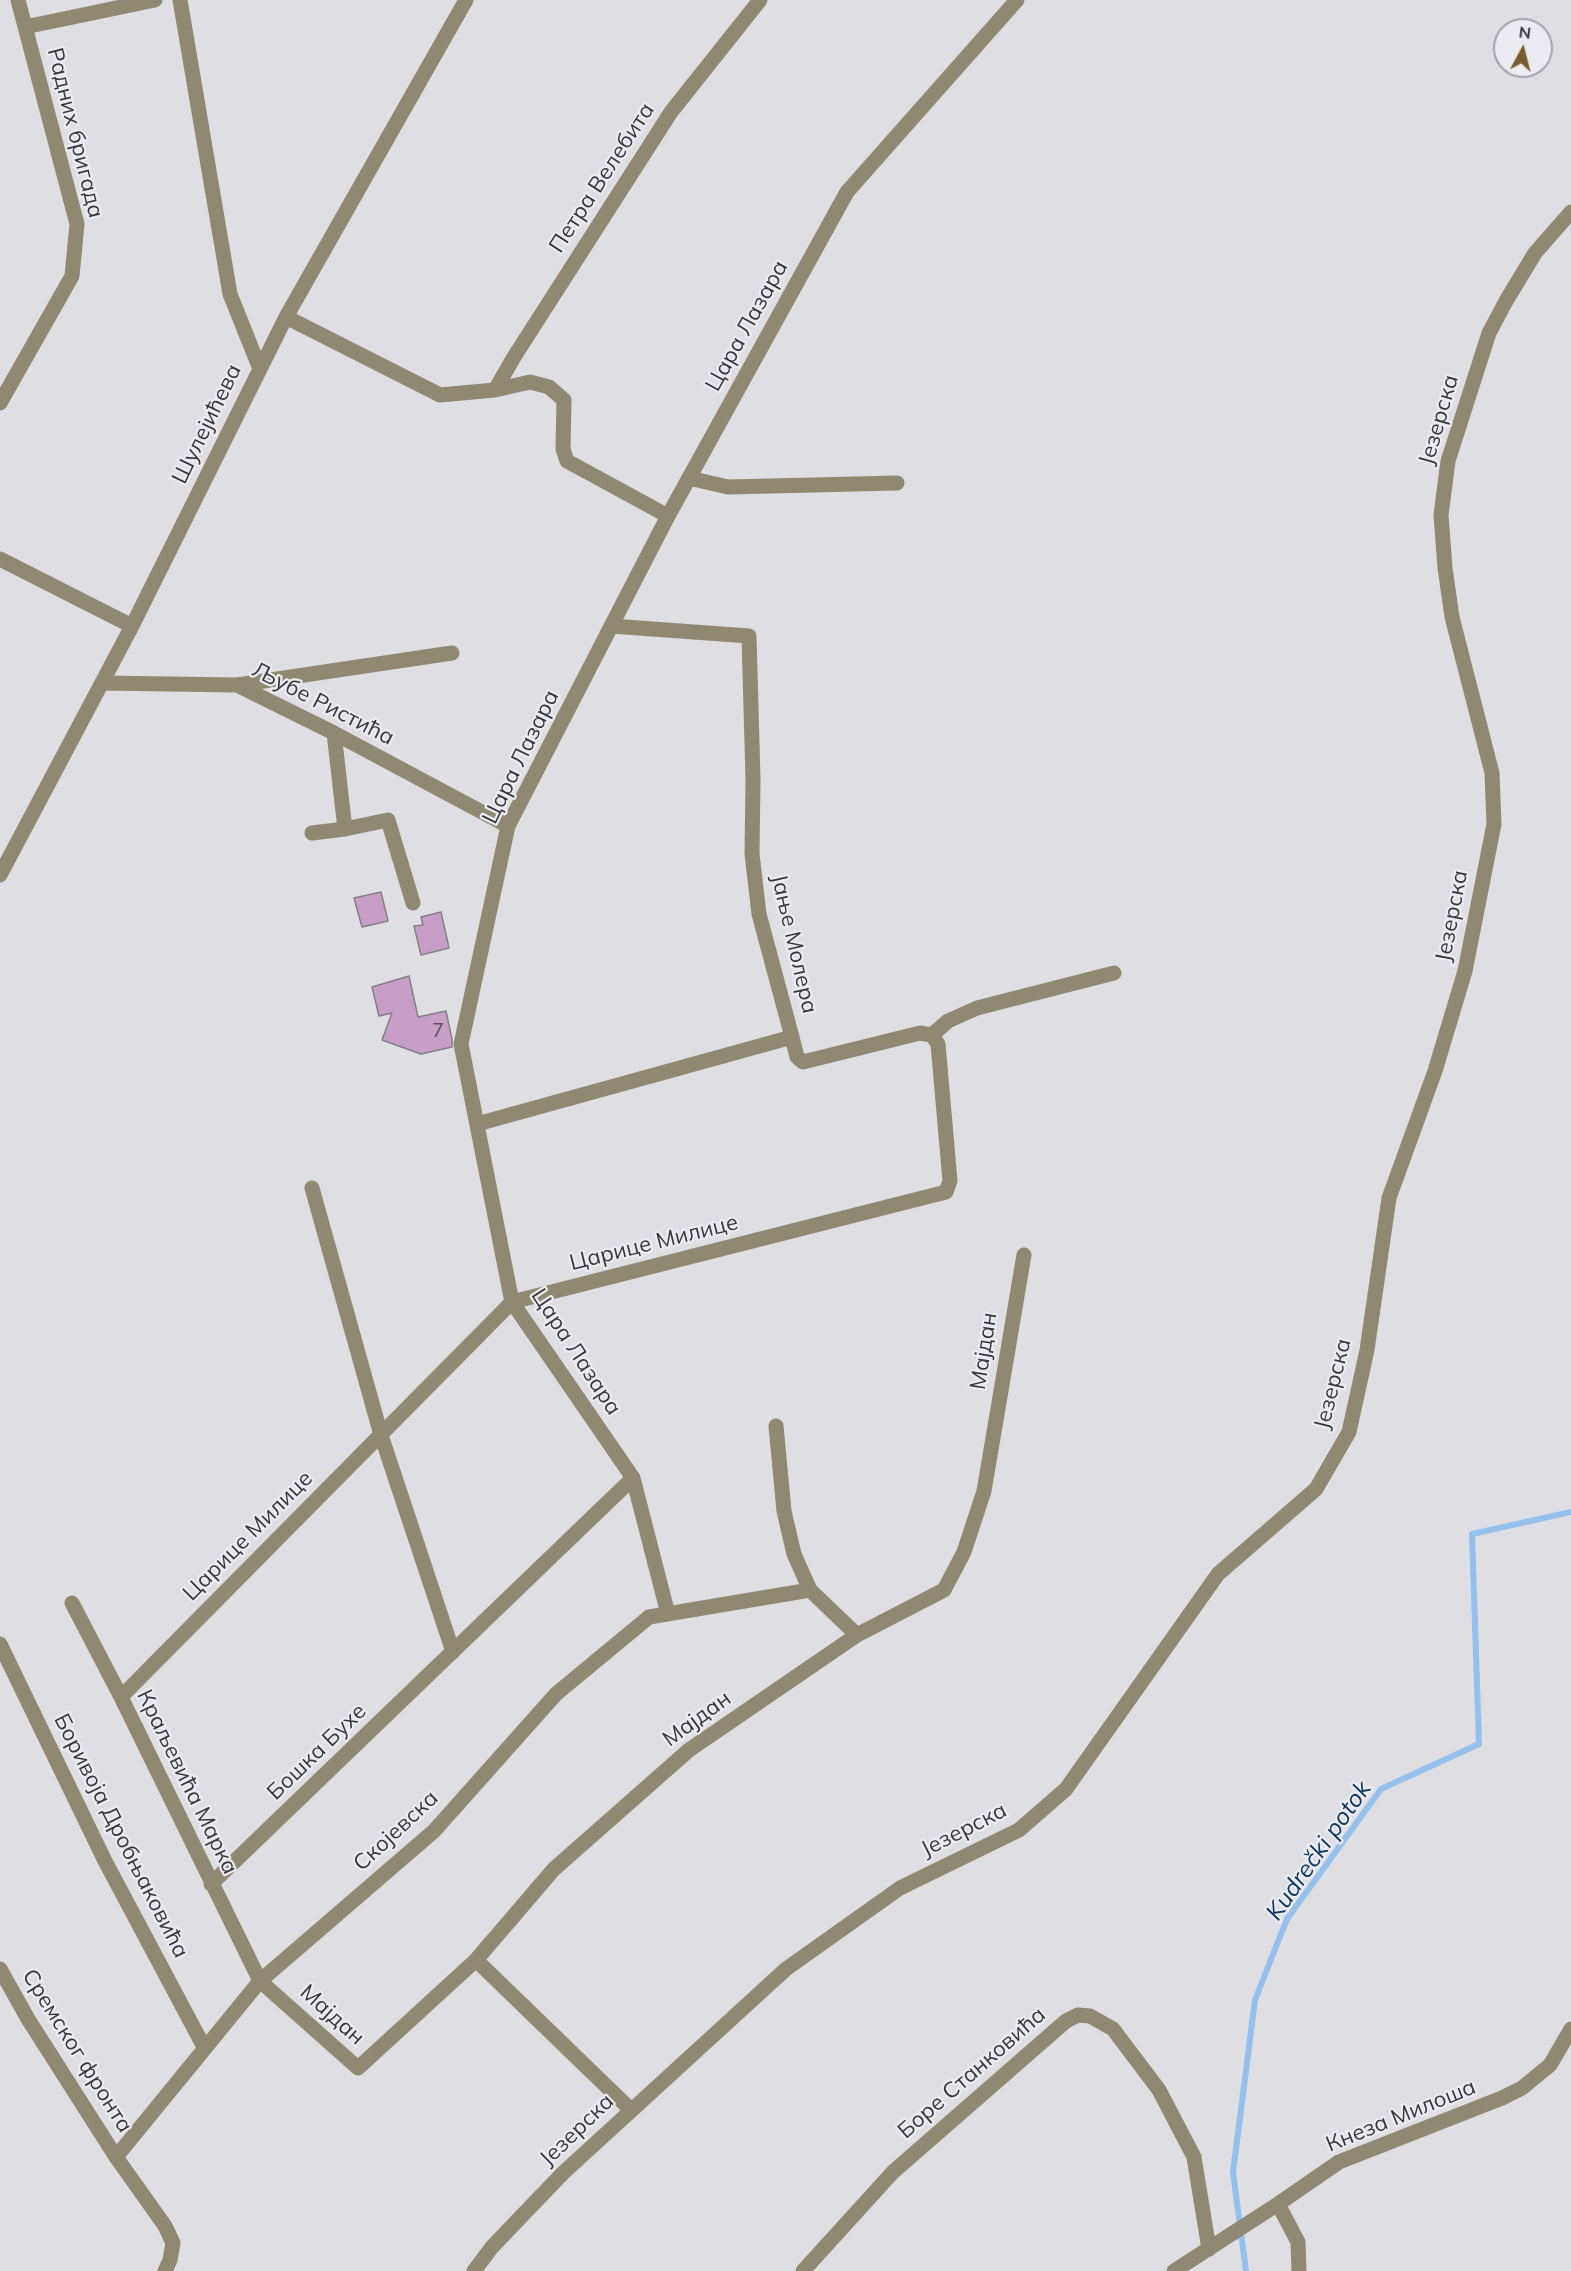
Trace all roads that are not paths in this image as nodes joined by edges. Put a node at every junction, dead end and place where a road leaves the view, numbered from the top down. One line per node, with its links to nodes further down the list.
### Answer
1 (18, 0): 7 (street, Радних бригада)
2 (155, 0): 7 (street)
3 (180, 0): 10 (street)
4 (466, 0): 9 (street, Шулејићева)
5 (760, 0): 11 (street, Петра Велебита)
6 (1017, 0): 13 (street, Цара Лазара)
7 (25, 27): 12 (street, Радних бригада)
8 (1571, 212): 51 (street, Језерска)
9 (286, 316): 10 (street, Шулејићева); 11 (street)
10 (260, 369): 17 (street, Шулејићева)
11 (495, 390): 15 (street)
12 (0, 403)
13 (688, 478): 14 (street); 15 (street, Цара Лазара)
14 (897, 483)
15 (668, 516): 18 (street, Цара Лазара)
16 (0, 559): 17 (street)
17 (132, 626): 20 (street, Шулејићева)
18 (611, 626): 23 (street, Цара Лазара); 30 (street, Јање Молера)
19 (452, 653): 21 (street)
20 (102, 683): 21 (street, Љубе Ристића); 26 (street, Шулејићева)
21 (237, 685): 22 (street, Љубе Ристића)
22 (334, 734): 23 (street, Љубе Ристића); 24 (street)
23 (508, 826): 31 (street, Цара Лазара)
24 (345, 829): 25 (street); 27 (street)
25 (312, 833)
26 (0, 875)
27 (413, 903)
28 (1114, 973): 29 (street)
29 (932, 1035): 30 (street); 34 (street, Царице Милице)
30 (792, 1037): 31 (street, Јање Молера)
31 (477, 1124): 34 (street, Цара Лазара)
32 (312, 1188): 36 (street)
33 (1022, 1259): 41 (street, Мајдан)
34 (512, 1302): 36 (street, Царице Милице); 37 (street, Цара Лазара)
35 (776, 1426): 38 (street)
36 (381, 1435): 43 (street); 44 (street, Царице Милице)
37 (633, 1478): 40 (street, Цара Лазара); 43 (street, Бошка Бухе)
38 (810, 1590): 40 (street, Скојевска); 41 (street)
39 (72, 1602): 44 (street, Краљевића Марка)
40 (668, 1614): 48 (street, Скојевска)
41 (857, 1635): 46 (street, Мајдан)
42 (0, 1644): 50 (street, Боривоја Дробњаковића)
43 (453, 1652): 45 (street, Бошка Бухе)
44 (121, 1697): 45 (street, Краљевића Марка)
45 (211, 1884): 48 (street, Краљевића Марка)
46 (476, 1960): 48 (street, Мајдан); 51 (street)
47 (0, 1969): 52 (street, Сремског фронта)
48 (260, 1981): 50 (street, Скојевска)
49 (1571, 2029): 53 (street, Кнеза Милоша)
50 (204, 2047): 52 (street, Скојевска)
51 (631, 2110): 56 (street, Језерска)
52 (116, 2157): 55 (street)
53 (1278, 2204): 54 (street, Кнеза Милоша); 59 (street)
54 (1209, 2249): 57 (street, Боре Станковића); 58 (street, Кнеза Милоша)
55 (165, 2271)
56 (474, 2271)
57 (803, 2271)
58 (1174, 2271)
59 (1299, 2271)

